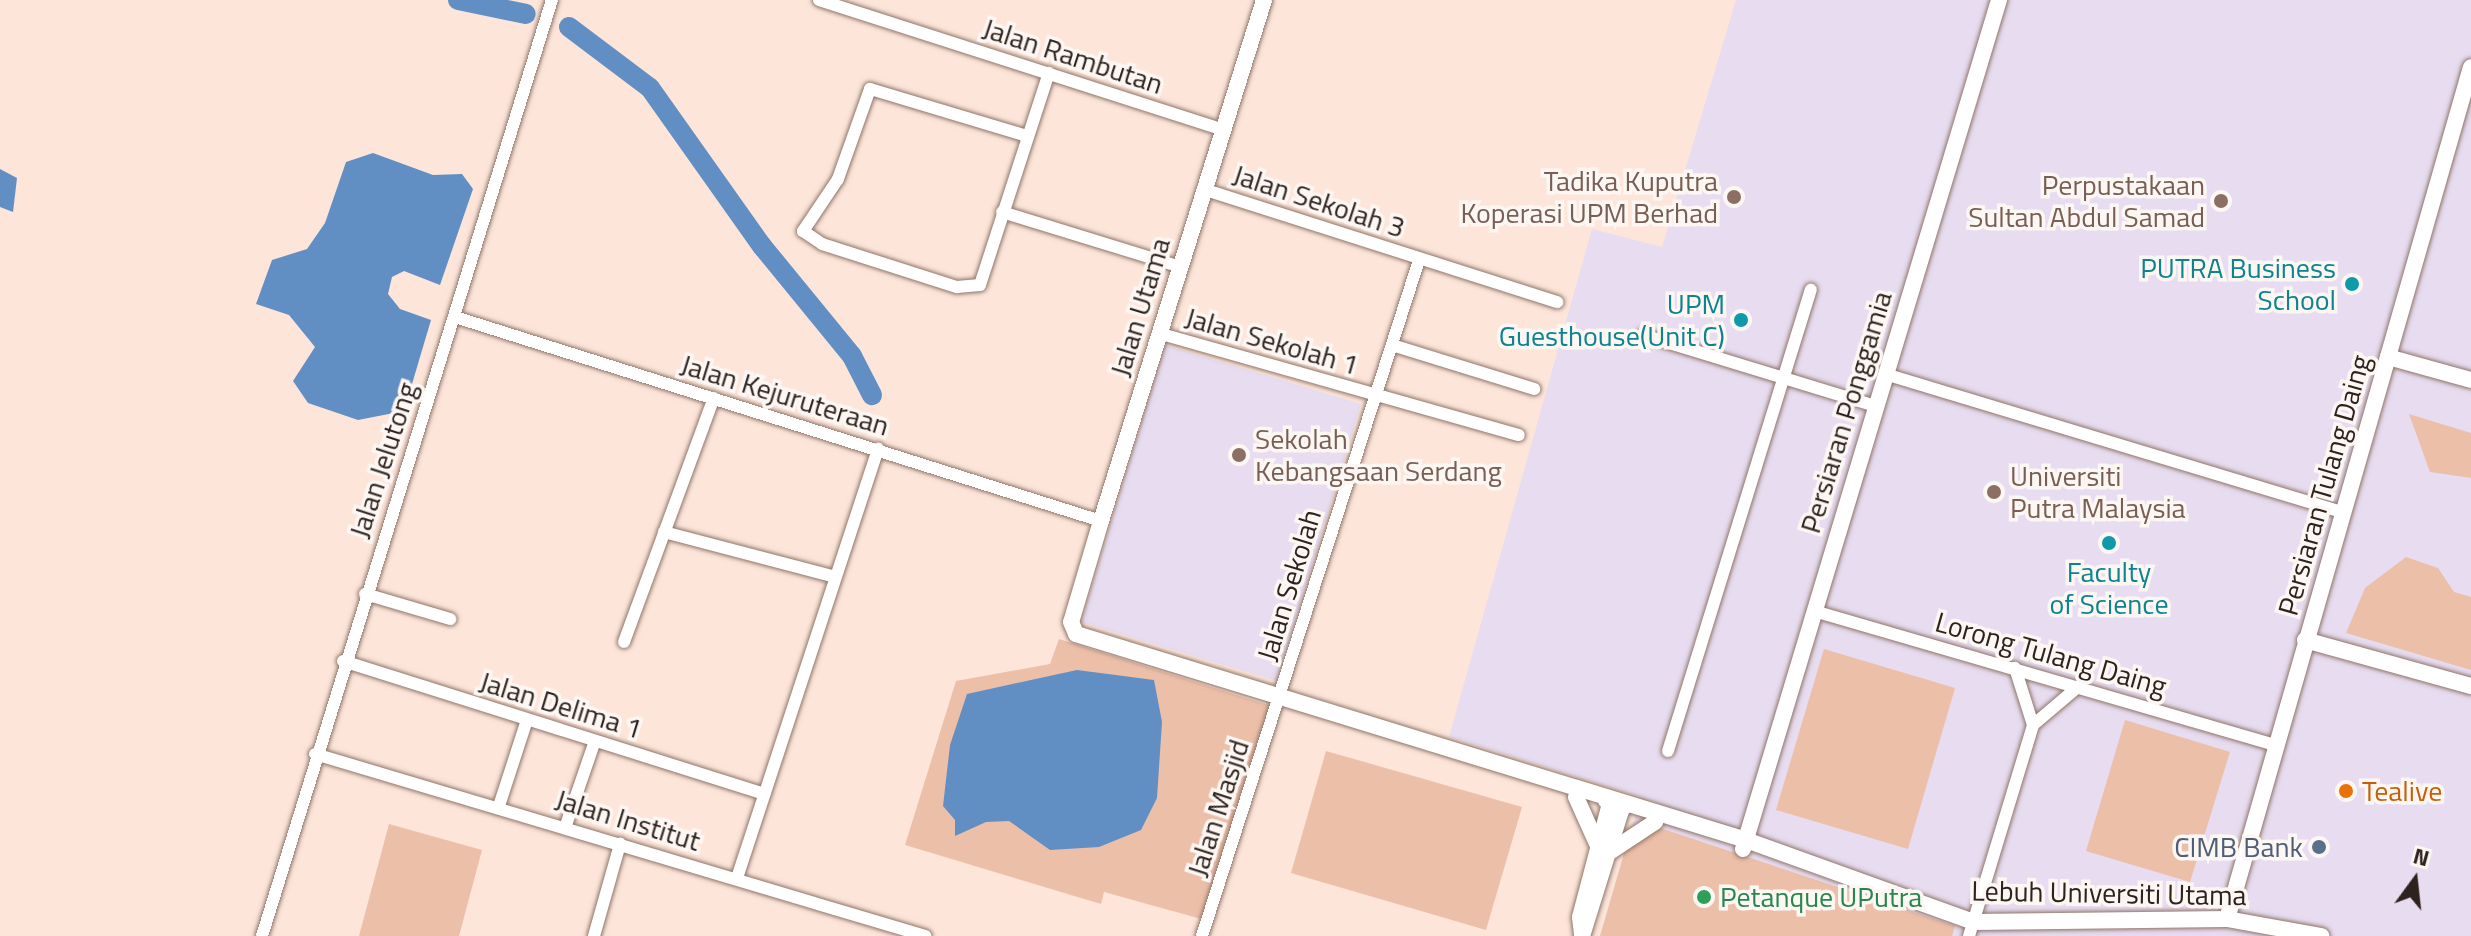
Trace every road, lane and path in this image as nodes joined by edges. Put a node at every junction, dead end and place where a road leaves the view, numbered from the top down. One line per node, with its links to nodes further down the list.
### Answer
1 (552, 0): 15 (street, Jalan Jelutong)
2 (1264, 0): 7 (street, Jalan Utama)
3 (1999, 0): 20 (street, Persiaran Ponggamia)
4 (825, 1): 5 (street, Jalan Rambutan)
5 (1049, 73): 7 (street, Jalan Rambutan); 8 (street)
6 (2470, 77): 19 (street, Persiaran Tulang Daing)
7 (1221, 129): 9 (street, Jalan Utama)
8 (1027, 136): 10 (street); 10 (street)
9 (1203, 189): 11 (street, Jalan Sekolah 3); 12 (street, Jalan Utama)
10 (1002, 212): 12 (street)
11 (1419, 260): 14 (street, Jalan Sekolah 3); 18 (street, Jalan Sekolah)
12 (1178, 266): 16 (street, Jalan Utama)
13 (1811, 290): 21 (street)
14 (1557, 302)
15 (455, 317): 25 (street, Jalan Kejuruteraan); 33 (street, Jalan Jelutong)
16 (1158, 333): 24 (street, Jalan Sekolah 1); 30 (street, Jalan Utama)
17 (1643, 335): 21 (street)
18 (1392, 345): 23 (street); 24 (street, Jalan Sekolah)
19 (2388, 357): 22 (street); 29 (street, Persiaran Tulang Daing)
20 (1885, 374): 26 (street, Persiaran Ponggamia); 29 (street)
21 (1784, 380): 26 (street); 48 (street)
22 (2471, 380)
23 (1534, 389)
24 (1373, 395): 27 (street, Jalan Sekolah 1); 42 (street, Jalan Sekolah)
25 (714, 398): 28 (street, Jalan Kejuruteraan); 31 (street)
26 (1875, 406): 34 (street, Persiaran Ponggamia)
27 (1519, 435)
28 (878, 449): 30 (street, Jalan Kejuruteraan); 32 (street)
29 (2343, 512): 36 (street, Persiaran Tulang Daing)
30 (1101, 521): 42 (street, Jalan Utama)
31 (664, 532): 32 (street); 37 (street)
32 (832, 576): 51 (street)
33 (365, 594): 35 (street); 38 (street, Jalan Jelutong)
34 (1814, 611): 39 (street, Lorong Tulang Daing); 59 (street, Persiaran Ponggamia)
35 (450, 619)
36 (2305, 640): 41 (street); 47 (street, Persiaran Tulang Daing)
37 (624, 642)
38 (343, 661): 43 (street, Jalan Delima 1); 49 (street, Jalan Jelutong)
39 (2015, 668): 40 (street, Lorong Tulang Daing); 44 (street)
40 (2079, 686): 44 (street); 47 (street, Lorong Tulang Daing)
41 (2471, 686)
42 (1280, 696): 46 (street, Lebuh Universiti Utama); 68 (street, Jalan Masjid)
43 (527, 720): 45 (street, Jalan Delima 1); 53 (street)
44 (2033, 725): 63 (street)
45 (595, 741): 51 (street, Jalan Delima 1); 57 (street)
46 (1429, 745): 50 (street, Lebuh Universiti Utama); 52 (street, Lebuh Universiti Utama)
47 (2275, 745): 62 (street, Persiaran Tulang Daing)
48 (1668, 751)
49 (315, 754): 53 (street, Jalan Institut); 65 (street, Jalan Jelutong)
50 (1533, 774): 54 (street); 56 (street, Lebuh Universiti Utama)
51 (765, 794): 61 (street)
52 (1576, 797): 54 (street, Lebuh Universiti Utama); 60 (street)
53 (499, 806): 57 (street, Jalan Institut)
54 (1615, 808): 55 (street, Lebuh Universiti Utama); 56 (street); 60 (street)
55 (1655, 822): 59 (street, Lebuh Universiti Utama); 60 (street)
56 (1688, 824): 59 (street, Lebuh Universiti Utama)
57 (566, 825): 58 (street, Jalan Institut)
58 (620, 844): 61 (street, Jalan Institut); 66 (street)
59 (1744, 845): 63 (street, Lebuh Universiti Utama)
60 (1605, 850): 64 (street)
61 (737, 878): 67 (street, Jalan Institut)
62 (2227, 919): 63 (street, Lebuh Universiti Utama); 69 (street, Lebuh Universiti Utama)
63 (1971, 929)
64 (1582, 935)
65 (262, 936)
66 (594, 936)
67 (925, 936)
68 (1202, 936)
69 (2321, 936)

